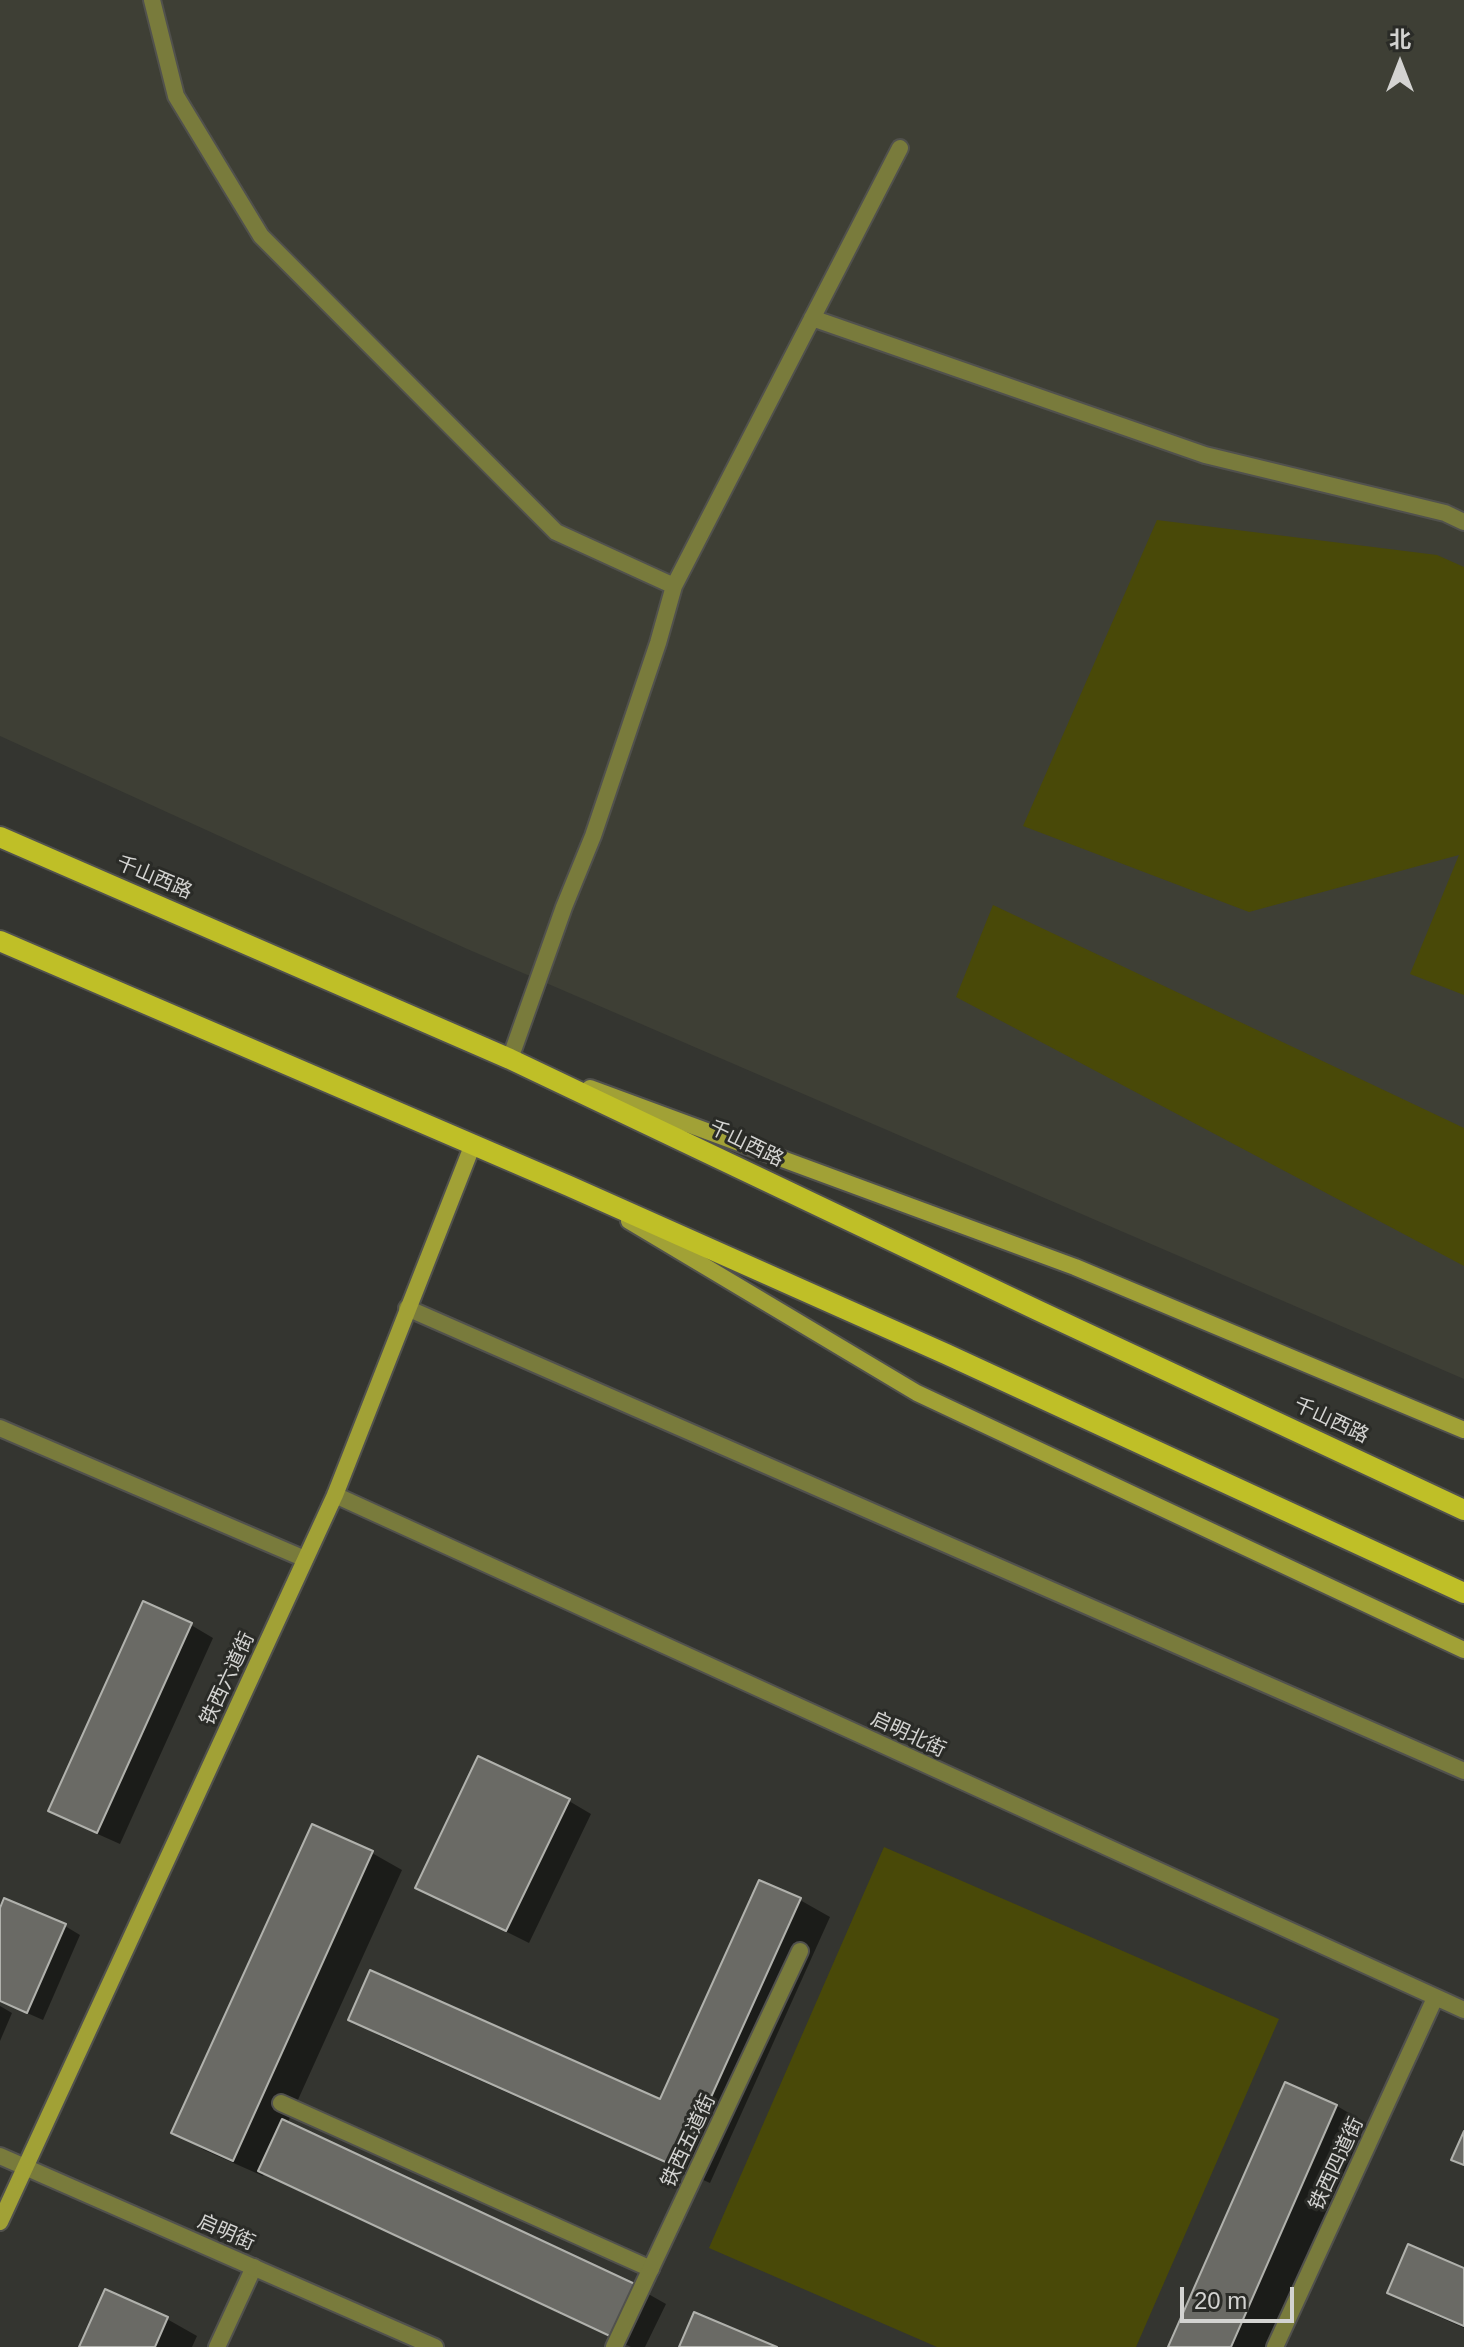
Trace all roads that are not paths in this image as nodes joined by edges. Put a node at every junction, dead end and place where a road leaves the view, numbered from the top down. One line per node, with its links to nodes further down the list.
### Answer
1 (152, 0): 5 (street)
2 (900, 148): 3 (street)
3 (812, 318): 4 (street); 5 (street)
4 (1464, 522)
5 (674, 586): 8 (street)
6 (0, 837): 8 (main road, 千山西路)
7 (0, 941): 9 (main road)
8 (510, 1059): 13 (main road); 15 (main road, 千山西路)
9 (473, 1144): 10 (main road); 11 (main road, 铁西六道街)
10 (569, 1186): 17 (main road); 18 (main road)
11 (407, 1308): 14 (main road, 铁西六道街); 19 (street)
12 (0, 1428): 16 (street)
13 (1464, 1430)
14 (335, 1495): 16 (main road, 铁西六道街); 21 (street, 启明北街)
15 (1464, 1510)
16 (305, 1559): 25 (main road, 铁西六道街)
17 (1464, 1593)
18 (1464, 1650)
19 (1464, 1771)
20 (800, 1951): 28 (street, 铁西五道街)
21 (1435, 1998): 22 (street, 启明北街); 32 (street, 铁西四道街)
22 (1464, 2010)
23 (281, 2103): 28 (street)
24 (0, 2156): 25 (street, 启明街)
25 (25, 2166): 26 (main road, 铁西六道街); 27 (street, 启明街)
26 (0, 2222)
27 (254, 2267): 29 (street); 30 (street, 启明街)
28 (651, 2269): 31 (street, 铁西五道街)
29 (217, 2347)
30 (435, 2347)
31 (614, 2347)
32 (1275, 2347)

